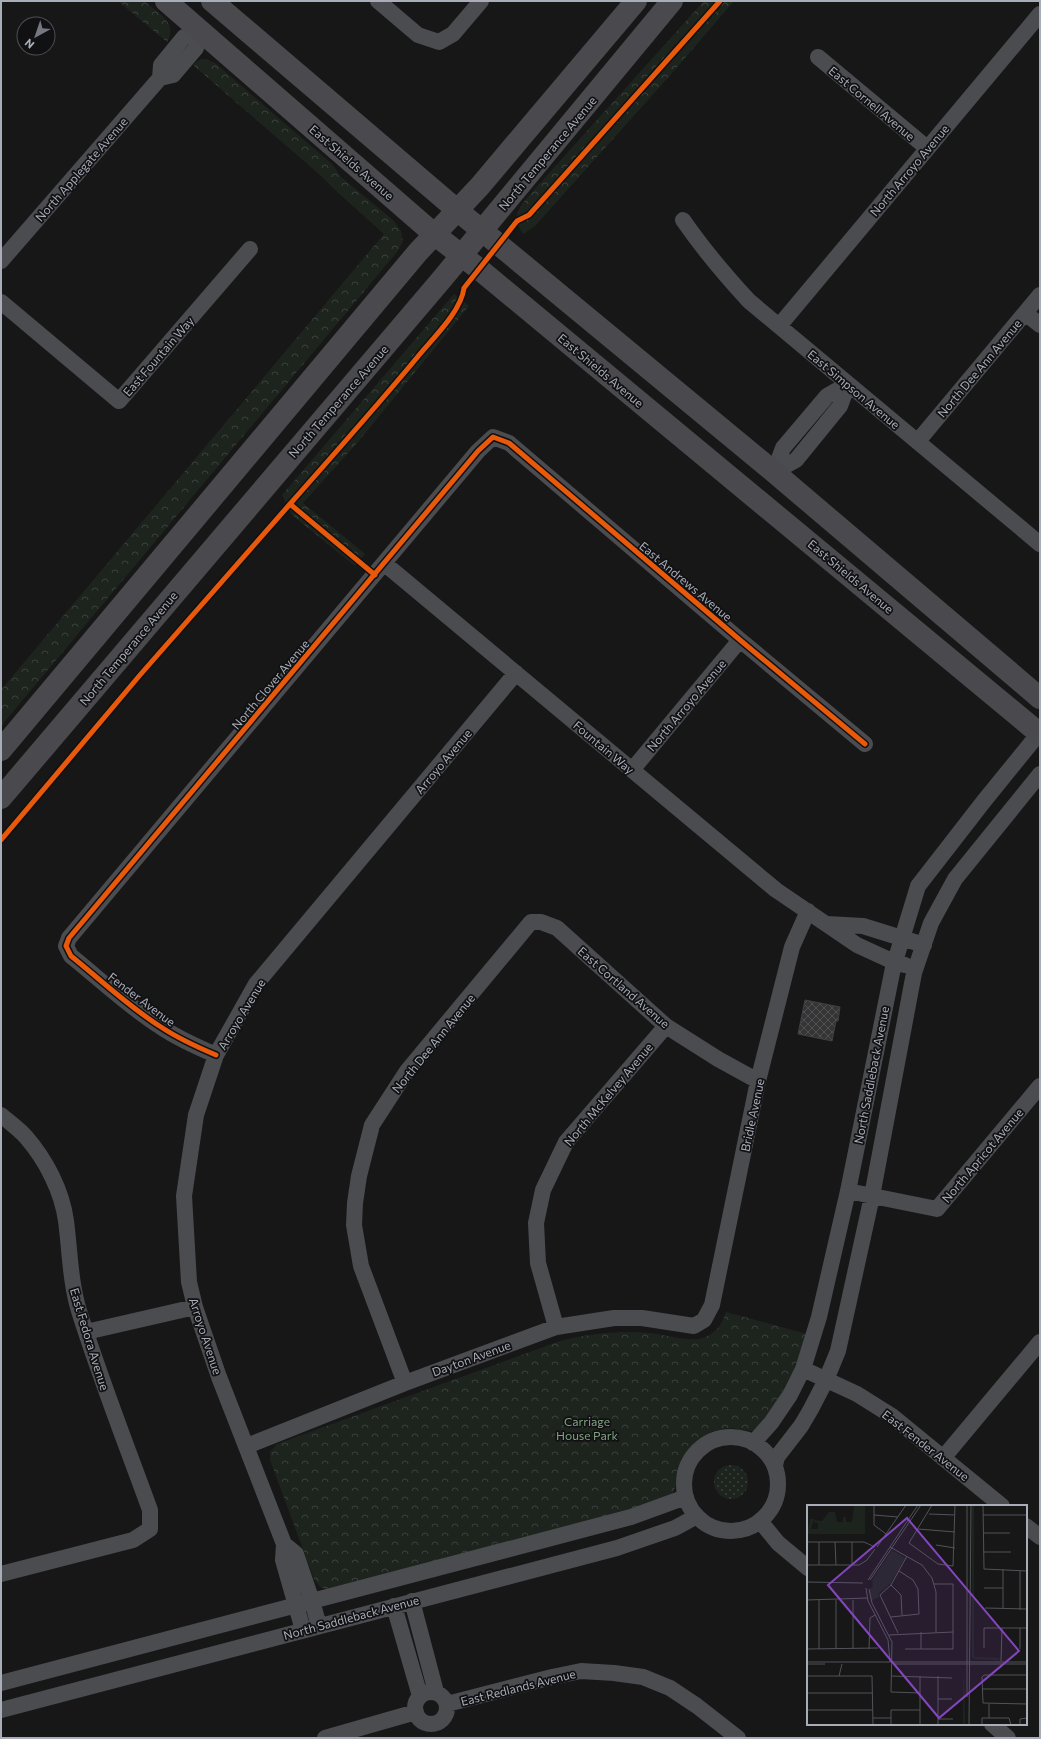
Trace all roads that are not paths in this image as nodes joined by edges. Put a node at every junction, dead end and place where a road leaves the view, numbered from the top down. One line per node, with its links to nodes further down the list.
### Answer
1 (166, 1): 8 (main road, East Shields Avenue)
2 (212, 1): 11 (main road)
3 (378, 1): 4 (street)
4 (481, 1)
5 (636, 1): 11 (main road)
6 (672, 1): 13 (main road, North Temperance Avenue)
7 (1040, 14): 10 (street, North Arroyo Avenue)
8 (200, 31): 14 (main road, East Shields Avenue); 17 (street, North Applegate Avenue)
9 (818, 57): 10 (street, East Cornell Avenue)
10 (927, 148): 21 (street, North Arroyo Avenue)
11 (457, 210): 13 (main road); 14 (main road)
12 (683, 220): 21 (street, East Simpson Avenue)
13 (482, 230): 16 (main road, North Temperance Avenue); 26 (main road)
14 (434, 234): 16 (main road, East Shields Avenue); 34 (main road)
15 (250, 249): 19 (street, East Fountain Way)
16 (462, 255): 32 (main road, East Shields Avenue); 37 (main road, North Temperance Avenue)
17 (1, 260)
18 (1040, 295): 20 (street, North Dee Ann Avenue)
19 (1, 302)
20 (1025, 313): 22 (street); 25 (street, North Dee Ann Avenue)
21 (778, 326): 23 (street, East Simpson Avenue)
22 (1040, 326)
23 (848, 384): 25 (street, East Simpson Avenue); 26 (street)
24 (493, 437): 28 (street, North Clover Avenue); 29 (street, East Andrews Avenue)
25 (918, 442): 27 (street, East Simpson Avenue)
26 (774, 472): 31 (main road)
27 (1040, 544)
28 (385, 564): 30 (street, Fountain Way); 43 (street, North Clover Avenue)
29 (740, 640): 33 (street, East Andrews Avenue); 35 (street, North Arroyo Avenue)
30 (516, 673): 35 (street, Fountain Way); 47 (street, Arroyo Avenue)
31 (1040, 698)
32 (1039, 733): 41 (street, North Saddleback Avenue)
33 (865, 744)
34 (1, 750)
35 (632, 770): 38 (street, Fountain Way)
36 (1040, 774): 42 (street, North Saddleback Avenue)
37 (1, 798)
38 (808, 911): 40 (street, Fountain Way); 48 (street, Bridle Avenue)
39 (531, 922): 46 (street, East Cortland Avenue); 60 (street, North Dee Ann Avenue)
40 (827, 924): 41 (street); 44 (street, Fountain Way)
41 (902, 937): 42 (street); 44 (street, North Saddleback Avenue)
42 (924, 945): 45 (street, North Saddleback Avenue)
43 (66, 946): 47 (street, Fender Avenue)
44 (894, 962): 45 (street, Fountain Way); 51 (street, North Saddleback Avenue)
45 (916, 968): 52 (street, North Saddleback Avenue)
46 (666, 1026): 48 (street, East Cortland Avenue); 55 (street, North McKelvey Avenue)
47 (216, 1055): 53 (street, Arroyo Avenue)
48 (758, 1081): 54 (street, Bridle Avenue)
49 (1040, 1086): 52 (street, North Apricot Avenue)
50 (1, 1115): 56 (street, East Fedora Avenue)
51 (848, 1191): 52 (street, North Apricot Avenue); 58 (street, North Saddleback Avenue)
52 (872, 1196): 59 (street, North Saddleback Avenue)
53 (195, 1307): 56 (street); 62 (street, Arroyo Avenue)
54 (704, 1320): 55 (street, Dayton Avenue)
55 (556, 1327): 60 (street, Dayton Avenue)
56 (86, 1332): 73 (street, East Fedora Avenue)
57 (1040, 1342): 63 (street)
58 (803, 1369): 59 (street, East Fender Avenue); 61 (street, North Saddleback Avenue)
59 (826, 1380): 63 (street, East Fender Avenue); 64 (street, North Saddleback Avenue)
60 (404, 1383): 62 (street, Dayton Avenue)
61 (753, 1442): 64 (street); 65 (street)
62 (247, 1446): 71 (street, Arroyo Avenue)
63 (943, 1458): 66 (street, East Fender Avenue)
64 (774, 1465): 68 (street)
65 (686, 1497): 67 (street); 74 (street, North Saddleback Avenue)
66 (1001, 1505)
67 (697, 1516): 68 (street); 75 (street, North Saddleback Avenue)
68 (760, 1521): 72 (street)
69 (1027, 1527): 70 (street)
70 (1040, 1537)
71 (284, 1544): 74 (street, Arroyo Avenue); 76 (street, Arroyo Avenue)
72 (807, 1567)
73 (1, 1574)
74 (312, 1601): 76 (street, North Saddleback Avenue); 78 (street, Arroyo Avenue)
75 (412, 1601): 77 (street, North Saddleback Avenue); 81 (street)
76 (297, 1606): 79 (street, Arroyo Avenue); 80 (street, North Saddleback Avenue)
77 (394, 1606): 78 (street, North Saddleback Avenue); 82 (street)
78 (319, 1626): 79 (street, North Saddleback Avenue)
79 (303, 1630): 84 (street, North Saddleback Avenue)
80 (1, 1683)
81 (436, 1692): 82 (street); 83 (street)
82 (420, 1696): 85 (street)
83 (447, 1704): 87 (street); 88 (street, East Redlands Avenue)
84 (1, 1710)
85 (416, 1712): 87 (street); 89 (street)
86 (993, 1725): 90 (street)
87 (437, 1731)
88 (727, 1735)
89 (325, 1738)
90 (1008, 1738)

